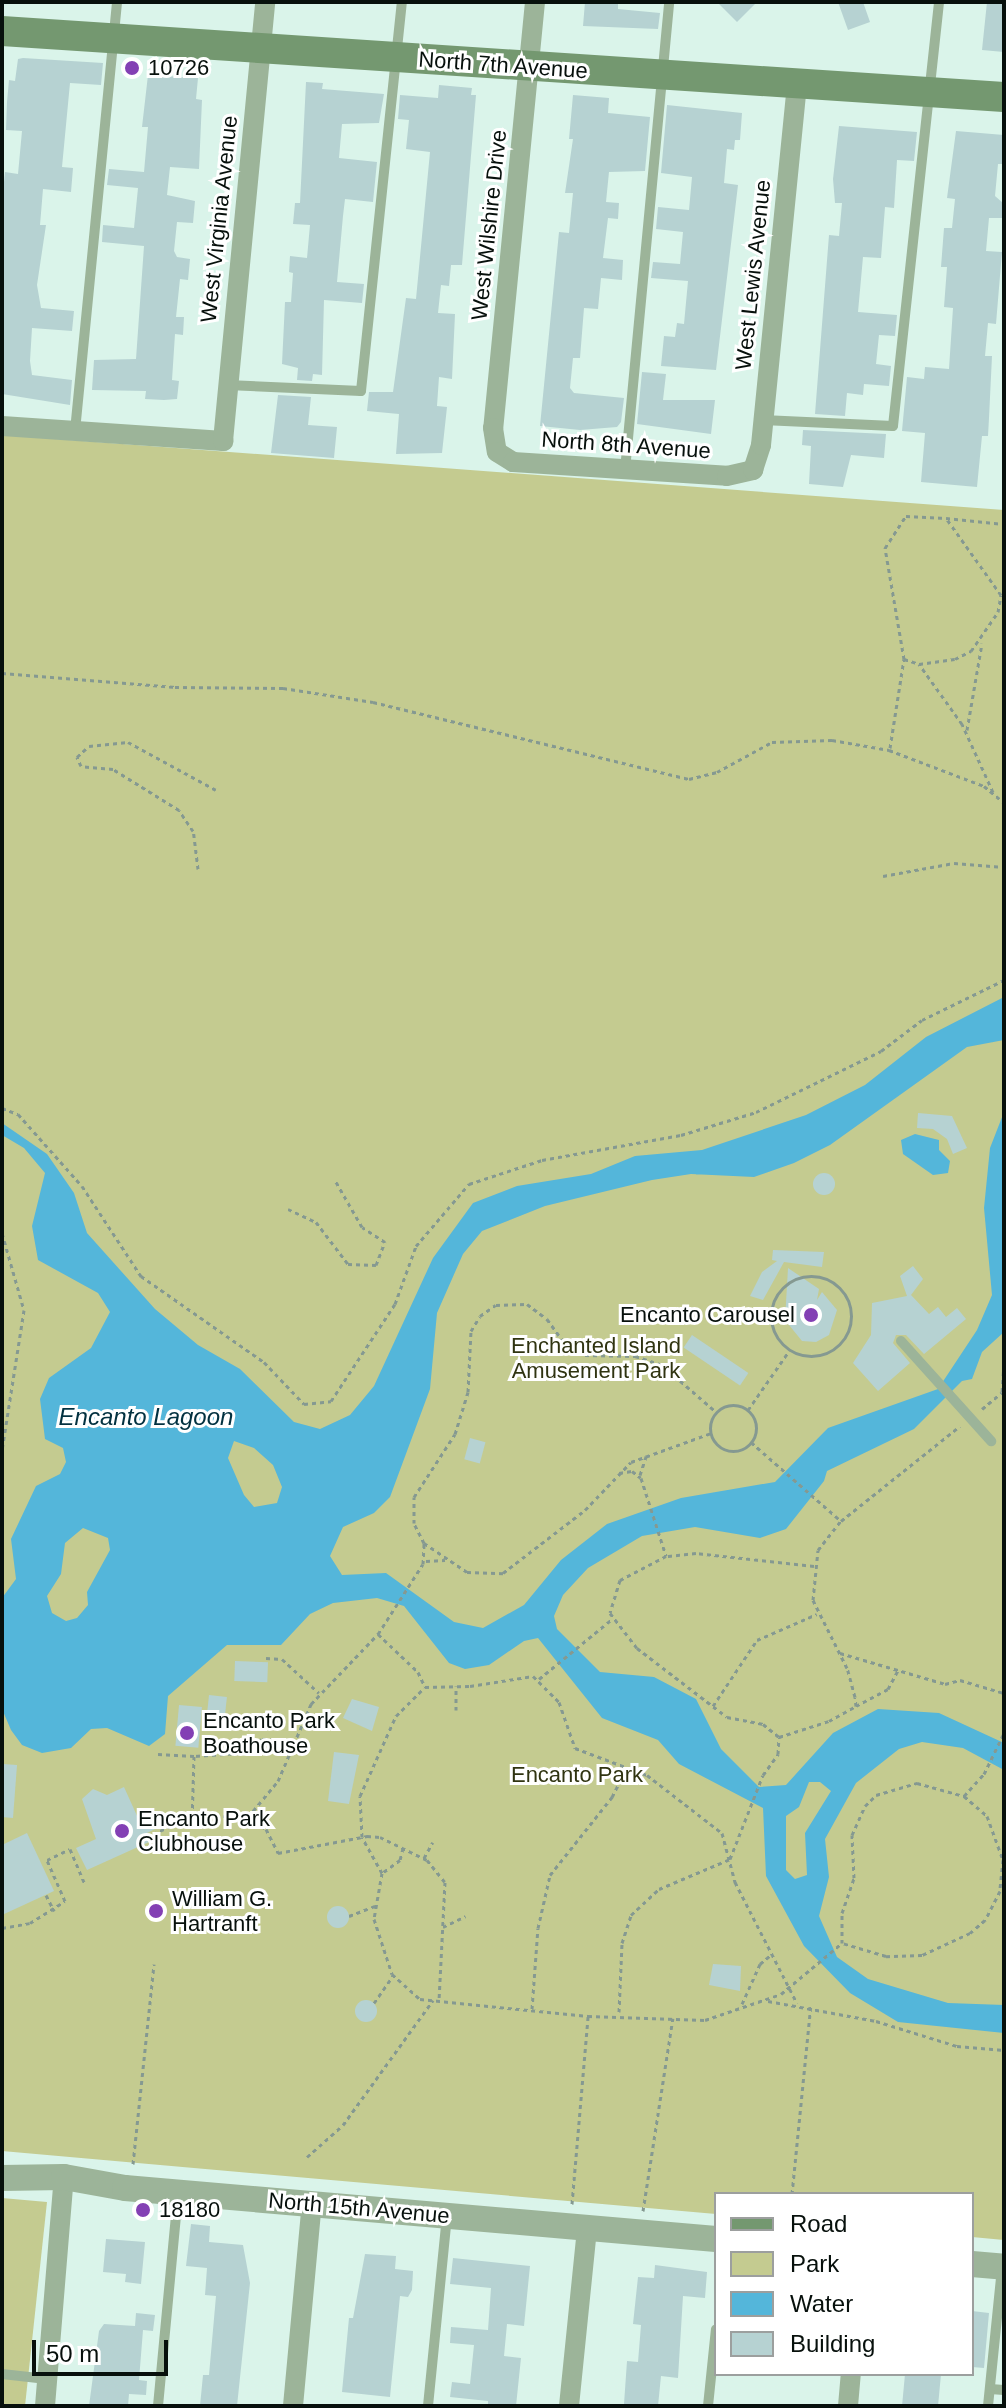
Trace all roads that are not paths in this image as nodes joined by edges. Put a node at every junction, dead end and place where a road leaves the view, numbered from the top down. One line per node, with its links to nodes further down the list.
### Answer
1 (117, 2): 8 (lane)
2 (265, 2): 9 (street, West Virginia Avenue)
3 (402, 2): 10 (lane)
4 (535, 2): 11 (street, West Wilshire Drive)
5 (669, 2): 12 (lane)
6 (939, 2): 14 (lane)
7 (2, 31): 8 (main road, North 7th Avenue)
8 (113, 39): 9 (main road, North 7th Avenue); 19 (lane)
9 (261, 50): 10 (main road, North 7th Avenue); 16 (street, West Virginia Avenue)
10 (396, 58): 11 (main road, North 7th Avenue); 16 (lane)
11 (529, 67): 12 (main road, North 7th Avenue); 20 (street, West Wilshire Drive)
12 (662, 76): 13 (main road, North 7th Avenue); 21 (lane)
13 (797, 84): 14 (main road, North 7th Avenue); 17 (street, West Lewis Avenue)
14 (930, 92): 15 (main road, North 7th Avenue); 17 (lane)
15 (1004, 97)
16 (227, 385): 19 (street, West Virginia Avenue)
17 (763, 420): 22 (street, West Lewis Avenue)
18 (2, 426): 19 (street)
19 (75, 431)
20 (497, 452): 21 (street, North 8th Avenue)
21 (625, 470): 22 (street, North 8th Avenue)
22 (753, 470)
23 (901, 1341): 24 (lane)
24 (991, 1441)
25 (64, 2177): 26 (street, North 15th Avenue); 27 (street, North 15th Avenue); 37 (street)
26 (2, 2178)
27 (178, 2193): 28 (street, North 15th Avenue); 41 (lane)
28 (312, 2203): 29 (street, North 15th Avenue); 42 (street)
29 (447, 2216): 30 (street, North 15th Avenue); 43 (lane)
30 (587, 2228): 31 (street, North 15th Avenue); 44 (street)
31 (714, 2239)
32 (974, 2264): 33 (street)
33 (1003, 2267): 38 (lane)
34 (714, 2348): 45 (lane)
35 (2, 2374): 37 (lane)
36 (851, 2376): 46 (street)
37 (47, 2379): 40 (street)
38 (990, 2389): 39 (lane); 47 (lane)
39 (1004, 2390)
40 (45, 2406)
41 (158, 2406)
42 (293, 2406)
43 (428, 2406)
44 (569, 2406)
45 (708, 2406)
46 (848, 2406)
47 (988, 2406)

